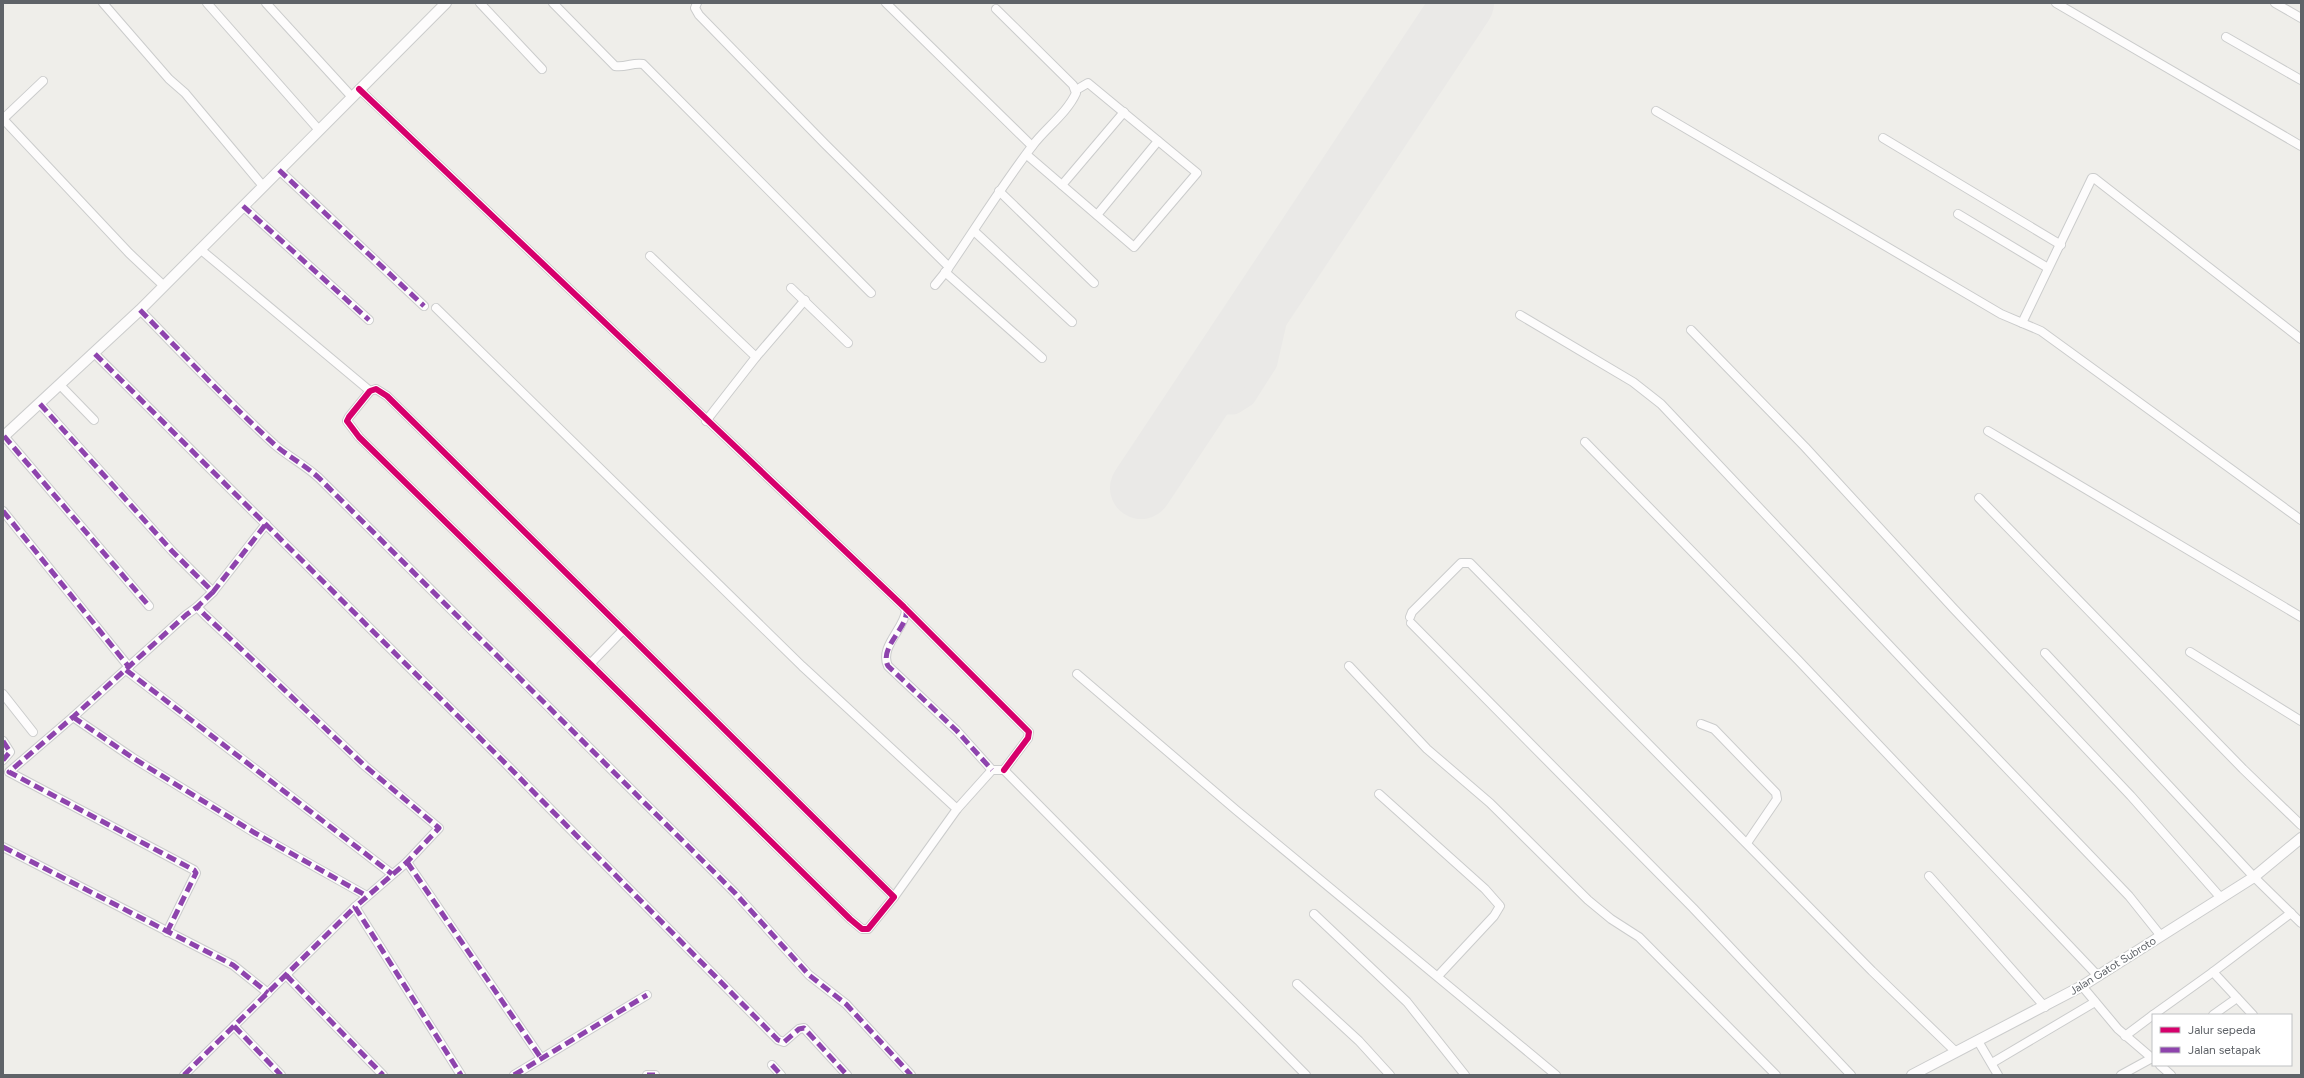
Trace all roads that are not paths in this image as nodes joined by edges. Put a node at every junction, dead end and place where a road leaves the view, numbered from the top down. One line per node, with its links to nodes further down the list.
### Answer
1 (103, 3): 31 (street)
2 (207, 3): 23 (street)
3 (266, 3): 19 (street)
4 (446, 3): 17 (street)
5 (480, 3): 14 (street)
6 (553, 3): 46 (street)
7 (697, 3): 41 (street)
8 (886, 3): 26 (street)
9 (2056, 3): 27 (street)
10 (2275, 3): 12 (street)
11 (996, 9): 18 (street)
12 (2301, 18)
13 (2226, 37): 15 (street)
14 (542, 69)
15 (2301, 80)
16 (43, 81): 22 (street)
17 (359, 89): 19 (street); 65 (street)
18 (1076, 90): 21 (street); 26 (street)
19 (352, 97): 23 (street)
20 (1656, 111): 54 (street)
21 (1124, 112): 25 (street); 30 (street)
22 (3, 119): 44 (street)
23 (319, 130): 29 (street)
24 (1883, 138): 37 (street)
25 (1158, 141): 35 (street); 35 (street)
26 (1032, 146): 28 (street)
27 (2301, 146)
28 (1027, 155): 30 (street); 32 (street)
29 (279, 170): 31 (street); 48 (street)
30 (1062, 185): 35 (street)
31 (263, 186): 33 (street)
32 (999, 191): 36 (street); 42 (street)
33 (243, 206): 38 (street); 52 (street)
34 (1958, 214): 40 (street)
35 (1097, 215)
36 (974, 231): 41 (street); 53 (street)
37 (2061, 245): 40 (street); 56 (street)
38 (200, 249): 44 (street); 62 (street)
39 (650, 256): 59 (street)
40 (2048, 268): 54 (street)
41 (947, 269): 43 (street); 60 (street)
42 (1094, 283)
43 (935, 285)
44 (164, 286): 50 (street)
45 (791, 288): 47 (street)
46 (871, 293)
47 (805, 300): 57 (street); 59 (street)
48 (424, 306)
49 (436, 308): 96 (street)
50 (140, 310): 58 (street); 147 (street)
51 (1520, 315): 113 (street)
52 (369, 320)
53 (1072, 322)
54 (2022, 323): 71 (street)
55 (1692, 330): 107 (street)
56 (2301, 339)
57 (848, 343)
58 (95, 354): 61 (street); 72 (street)
59 (756, 357): 65 (street)
60 (1042, 358)
61 (60, 385): 63 (street); 64 (street)
62 (370, 391): 78 (street); 81 (street)
63 (40, 404): 67 (street); 73 (street)
64 (94, 420)
65 (706, 421): 75 (street)
66 (1988, 431): 77 (street)
67 (4, 436): 74 (street)
68 (1585, 442): 117 (street)
69 (1979, 498): 97 (street)
70 (3, 511): 83 (street)
71 (2301, 520)
72 (266, 524): 73 (street); 146 (street)
73 (213, 592): 76 (street)
74 (149, 606)
75 (904, 606): 92 (street); 93 (street)
76 (198, 607): 83 (street); 101 (street)
77 (2301, 617)
78 (623, 630): 81 (street); 106 (street)
79 (2190, 652): 87 (street)
80 (2045, 653): 104 (street)
81 (591, 663): 106 (street)
82 (1349, 666): 152 (street)
83 (127, 669): 86 (street); 102 (street)
84 (1077, 674): 116 (street)
85 (3, 694): 89 (street)
86 (73, 717): 94 (street); 105 (street)
87 (2301, 721)
88 (1701, 724): 99 (street)
89 (33, 732)
90 (3, 741): 91 (street)
91 (3, 760)
92 (992, 770): 93 (street); 96 (street)
93 (1004, 770): 148 (street)
94 (6, 774): 112 (street)
95 (1379, 794): 116 (street)
96 (957, 809): 106 (street)
97 (2301, 825)
98 (2301, 838): 104 (street, Jalan Gatot Subroto)
99 (1747, 843): 132 (street); 153 (street)
100 (3, 847): 112 (street)
101 (407, 862): 102 (street); 133 (street)
102 (392, 874): 105 (street)
103 (1929, 876): 124 (street)
104 (2254, 877): 107 (street, Jalan Gatot Subroto); 109 (street)
105 (367, 896): 108 (street)
106 (894, 897)
107 (2221, 898): 113 (street, Jalan Gatot Subroto)
108 (355, 907): 115 (street); 141 (street)
109 (2291, 913): 111 (street); 114 (street)
110 (1314, 914): 150 (street)
111 (2301, 923)
112 (167, 932): 120 (street)
113 (2161, 936): 117 (street, Jalan Gatot Subroto)
114 (2213, 972): 122 (street); 125 (street)
115 (286, 975): 120 (street); 140 (street)
116 (1438, 976): 151 (street)
117 (2098, 976): 119 (street, Jalan Gatot Subroto)
118 (1298, 984): 149 (street)
119 (2082, 986): 123 (street); 124 (street, Jalan Gatot Subroto)
120 (268, 993): 129 (street)
121 (647, 995): 133 (street)
122 (2237, 998): 126 (street); 127 (street)
123 (2095, 1002): 130 (street); 135 (street)
124 (2045, 1007): 131 (street, Jalan Gatot Subroto)
125 (2154, 1014)
126 (2214, 1014)
127 (2252, 1014)
128 (2152, 1016): 130 (street)
129 (234, 1026): 138 (street); 139 (street)
130 (2125, 1036): 134 (street)
131 (1978, 1041): 132 (street, Jalan Gatot Subroto); 135 (street)
132 (1956, 1052): 154 (street, Jalan Gatot Subroto)
133 (541, 1058): 142 (street)
134 (2152, 1058): 156 (street)
135 (1992, 1063): 155 (street)
136 (772, 1066): 145 (street)
137 (2162, 1066): 157 (street)
138 (184, 1075)
139 (281, 1075)
140 (383, 1075)
141 (461, 1075)
142 (515, 1075)
143 (647, 1075): 144 (street)
144 (655, 1075)
145 (780, 1075)
146 (847, 1075)
147 (911, 1075)
148 (1306, 1075)
149 (1390, 1075)
150 (1465, 1075)
151 (1556, 1075)
152 (1776, 1075)
153 (1851, 1075)
154 (1912, 1075)
155 (1998, 1075)
156 (2121, 1075)
157 (2171, 1075)

